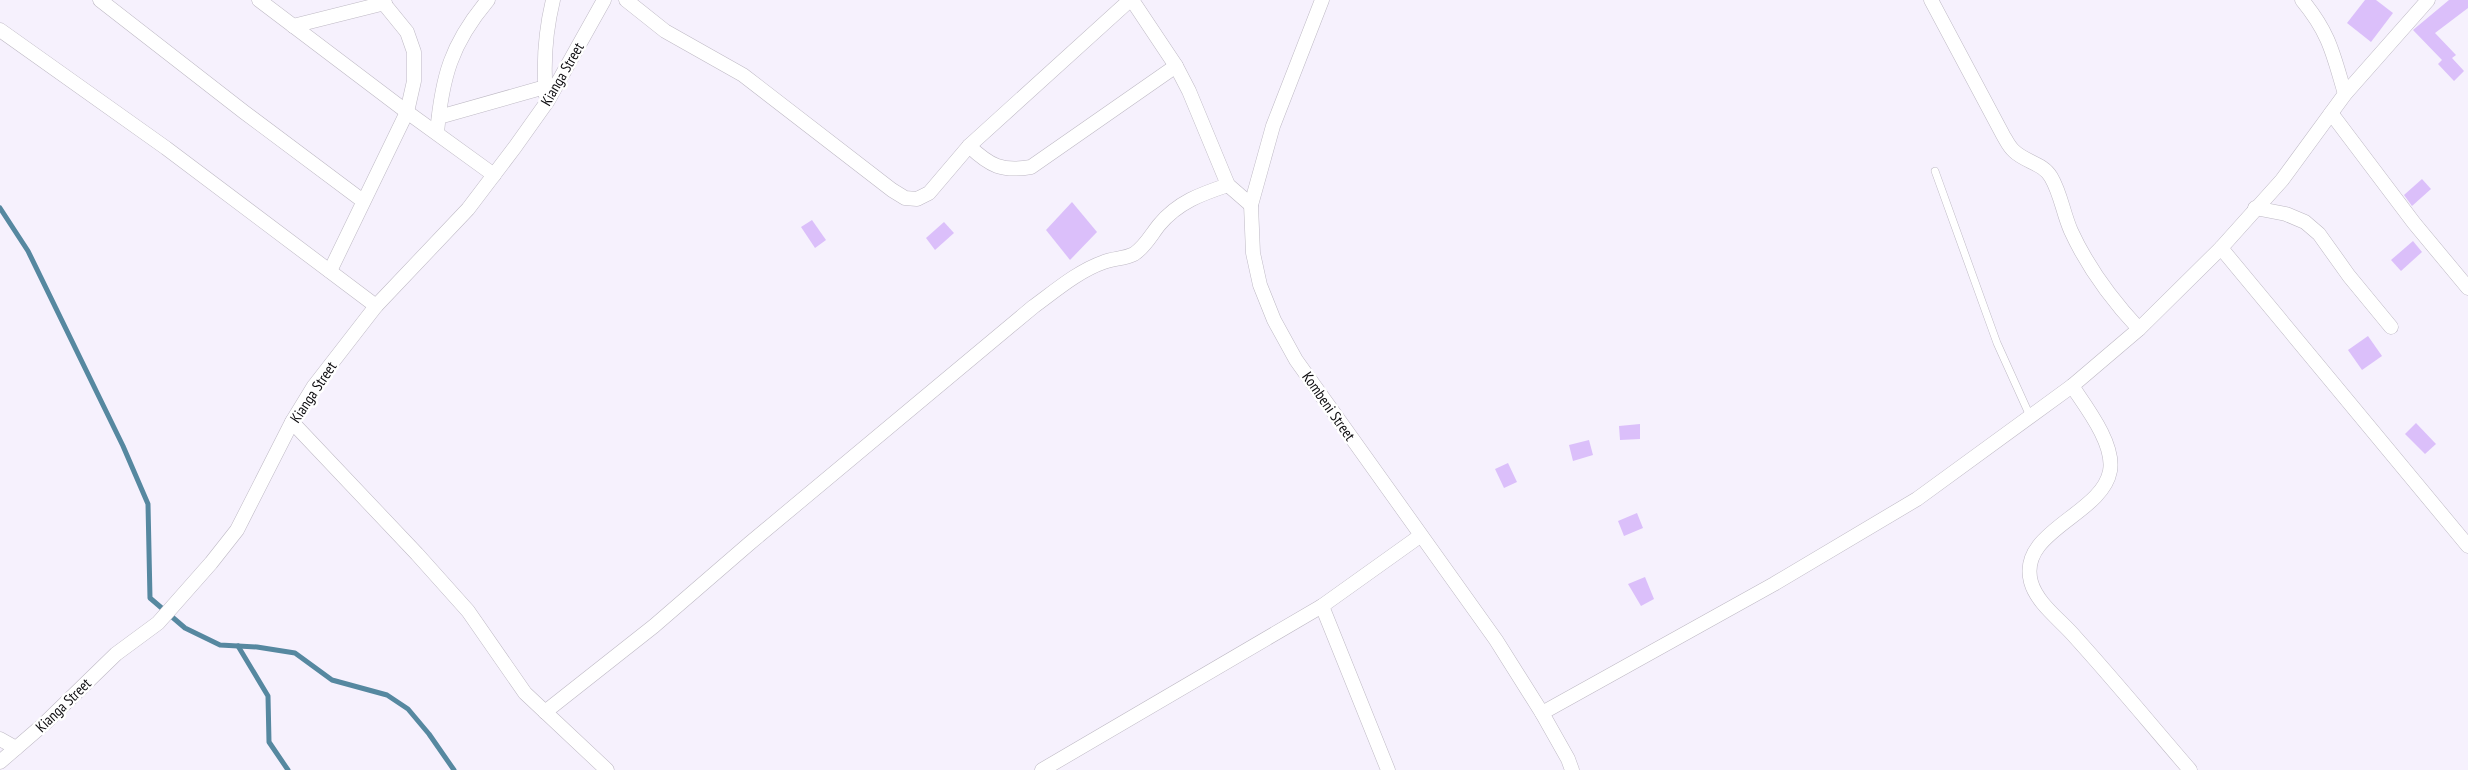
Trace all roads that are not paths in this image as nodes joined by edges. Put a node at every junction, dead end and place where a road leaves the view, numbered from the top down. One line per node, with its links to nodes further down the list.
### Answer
1 (100, 0): 27 (street)
2 (259, 0): 13 (street)
3 (488, 0): 21 (street)
4 (553, 0): 16 (street)
5 (604, 0): 18 (street, Kianga Street)
6 (626, 0): 23 (street)
7 (1131, 0): 15 (street); 23 (street)
8 (1322, 0): 28 (street, Kombeni Street)
9 (1931, 0): 35 (street)
10 (2428, 0): 17 (street)
11 (383, 1): 13 (street); 19 (street)
12 (2308, 2): 17 (street)
13 (292, 26): 19 (street)
14 (0, 30): 31 (street)
15 (1176, 66): 23 (street); 26 (street)
16 (546, 87): 18 (street); 21 (street)
17 (2345, 94): 20 (street)
18 (547, 102): 25 (street, Kianga Street)
19 (407, 112): 22 (street); 27 (street)
20 (2331, 113): 29 (street); 32 (street)
21 (439, 117): 22 (street)
22 (438, 134): 25 (street)
23 (969, 146)
24 (1934, 171): 37 (lane)
25 (494, 175): 33 (street, Kianga Street)
26 (1228, 184): 28 (street); 42 (street)
27 (363, 201): 31 (street)
28 (1251, 205): 39 (street, Kombeni Street)
29 (2255, 208): 30 (street); 34 (street)
30 (2221, 248): 35 (street); 40 (street)
31 (330, 271): 33 (street)
32 (2468, 288)
33 (376, 306): 38 (street, Kianga Street)
34 (2391, 327)
35 (2139, 329): 36 (street)
36 (2072, 386): 37 (street); 51 (street)
37 (2030, 416): 43 (street)
38 (292, 422): 42 (street); 45 (street, Kianga Street)
39 (1420, 536): 41 (street); 43 (street, Kombeni Street)
40 (2468, 546)
41 (1322, 606): 48 (street); 49 (street)
42 (545, 712): 47 (street)
43 (1542, 713): 50 (street, Kombeni Street)
44 (0, 739): 45 (street)
45 (16, 748): 46 (street, Kianga Street)
46 (0, 762)
47 (607, 770)
48 (1042, 770)
49 (1388, 770)
50 (1572, 770)
51 (2190, 770)

